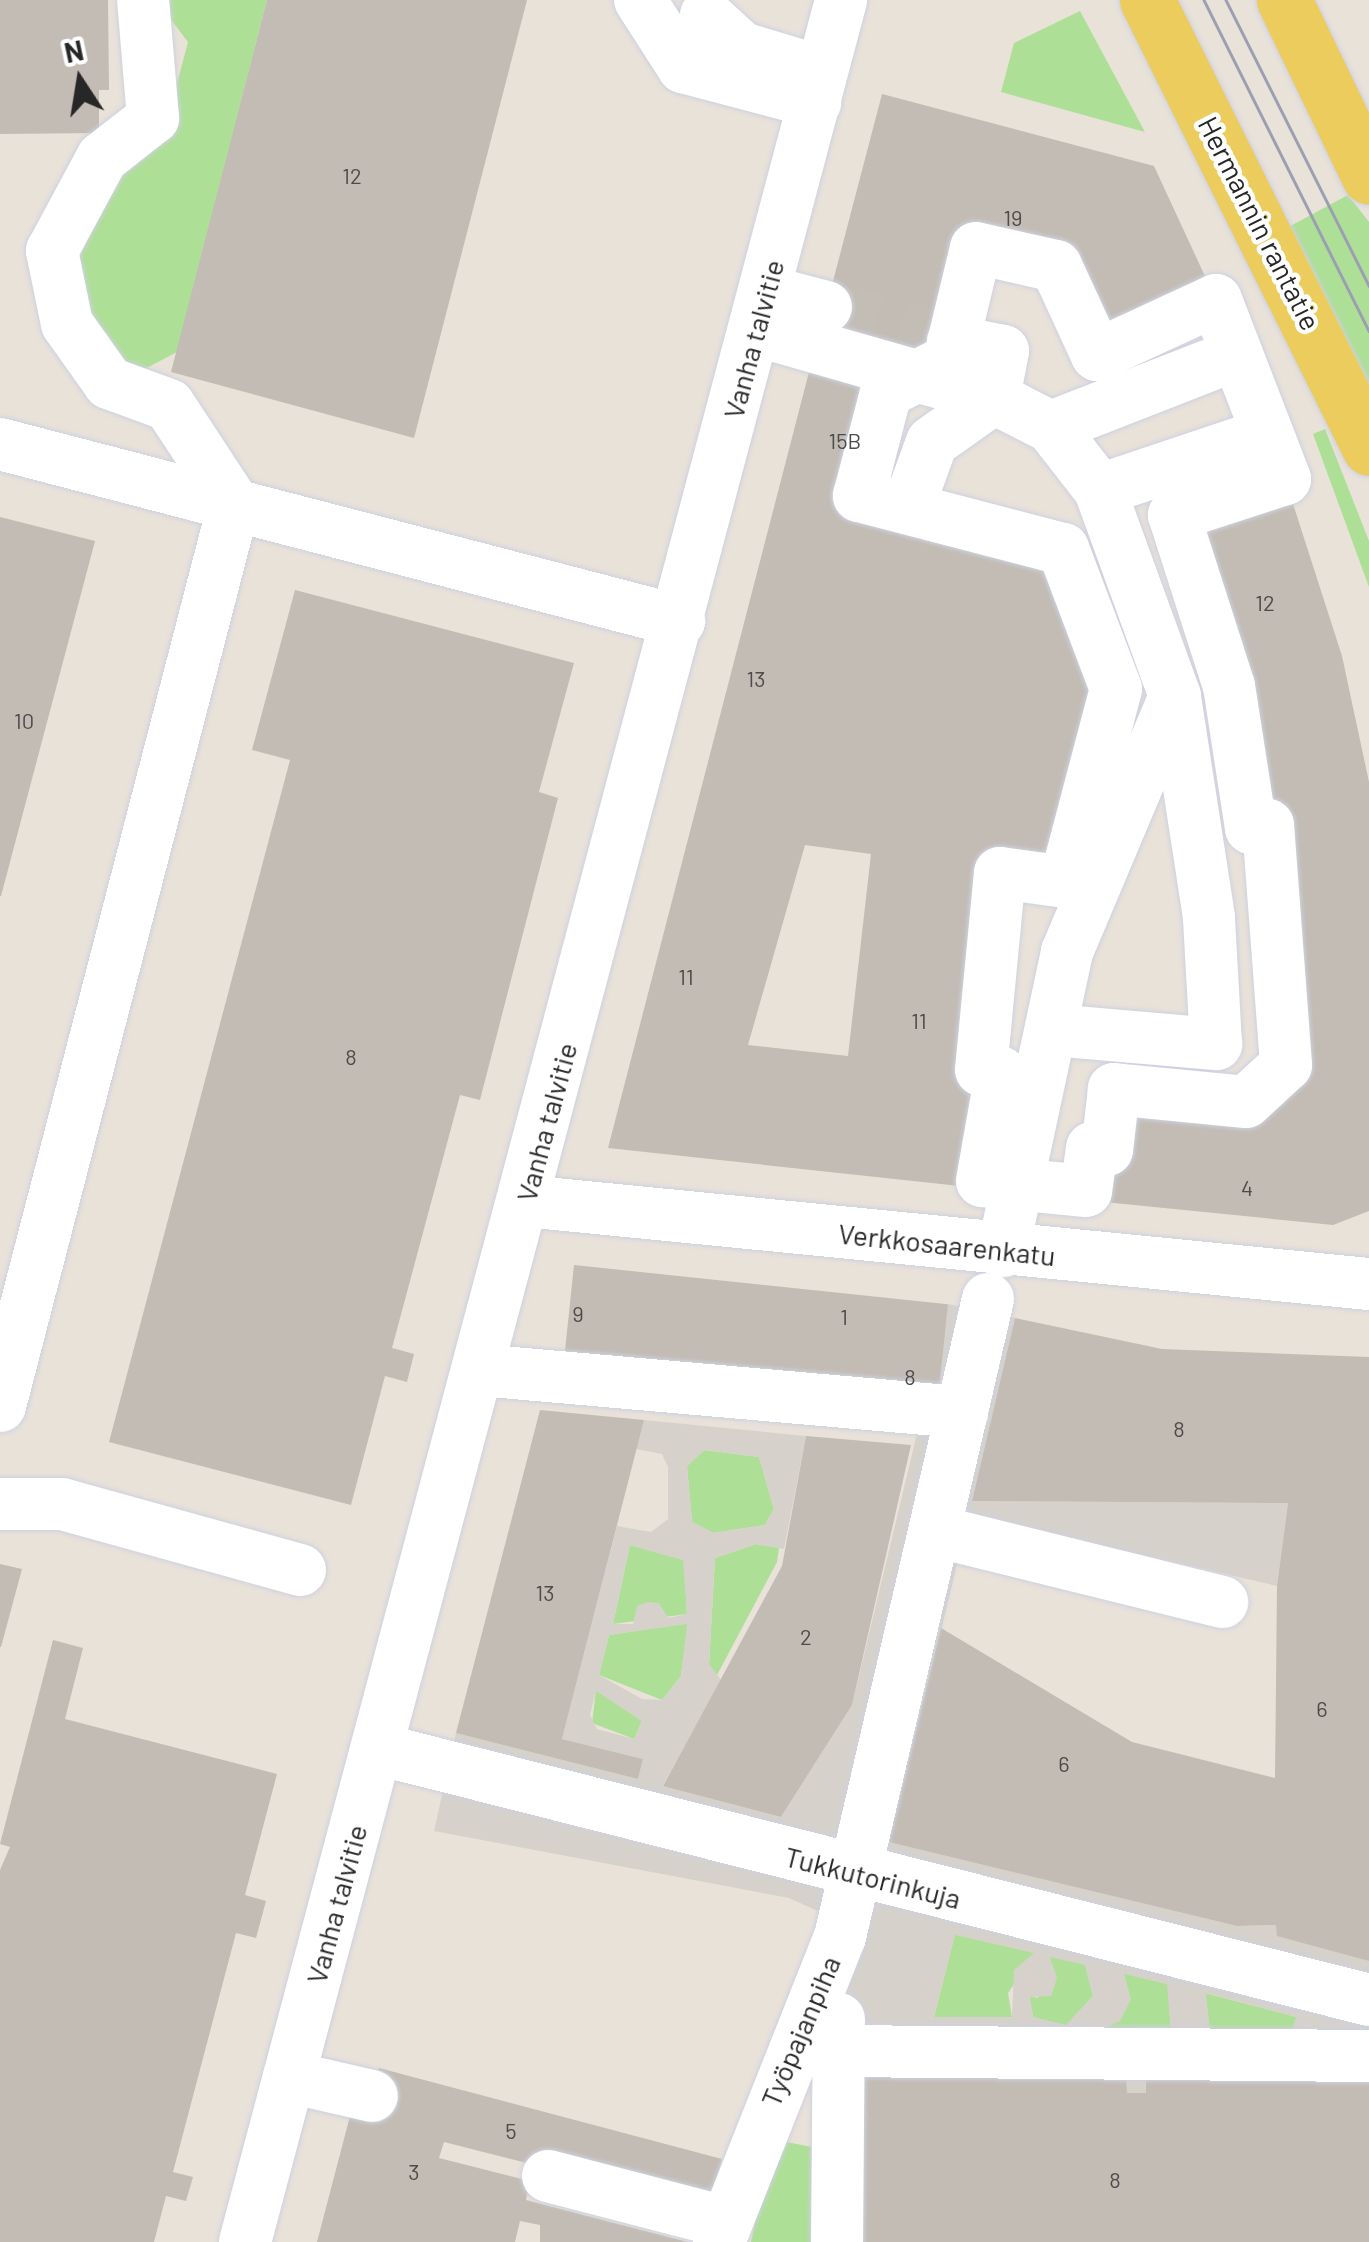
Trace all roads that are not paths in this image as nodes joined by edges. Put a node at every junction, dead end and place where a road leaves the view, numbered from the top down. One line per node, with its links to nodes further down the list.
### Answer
1 (142, 0): 19 (street)
2 (640, 0): 7 (street)
3 (841, 0): 7 (street, Vanha talvitie)
4 (1147, 0): 17 (main road, Hermannin rantatie)
5 (1284, 0): 8 (main road)
6 (706, 16): 7 (street)
7 (818, 87): 10 (street, Vanha talvitie)
8 (1369, 177)
9 (826, 307): 10 (street)
10 (760, 311): 12 (street); 21 (street, Vanha talvitie)
11 (1081, 320): 11 (street); 12 (street)
12 (983, 363): 14 (street); 20 (street)
13 (1210, 365): 14 (street)
14 (1051, 427): 18 (street)
15 (1243, 442): 18 (street)
16 (0, 444): 19 (street)
17 (1369, 448)
18 (1100, 490): 22 (street)
19 (234, 504): 21 (street); 28 (street)
20 (908, 508)
21 (678, 621): 24 (street, Vanha talvitie)
22 (1175, 696): 23 (street); 23 (street)
23 (1052, 1030): 25 (street)
24 (525, 1201): 25 (street, Verkkosaarenkatu); 27 (street, Vanha talvitie)
25 (995, 1275): 26 (street, Verkkosaarenkatu); 29 (street)
26 (1369, 1284)
27 (479, 1370): 29 (street); 34 (street, Vanha talvitie)
28 (0, 1406)
29 (962, 1412): 31 (street)
30 (0, 1504): 32 (street)
31 (935, 1531): 33 (street); 35 (street)
32 (300, 1570)
33 (1222, 1602)
34 (378, 1750): 35 (street, Tukkutorinkuja); 40 (street, Vanha talvitie)
35 (854, 1872): 36 (street); 37 (street, Tukkutorinkuja)
36 (840, 1937): 38 (street, Työpajanpiha); 43 (street, Työpajanpiha)
37 (1369, 2000)
38 (838, 2052): 39 (street); 45 (street, Työpajanpiha)
39 (1369, 2056)
40 (289, 2077): 41 (street); 44 (street, Vanha talvitie)
41 (372, 2096)
42 (548, 2176): 43 (street)
43 (722, 2232)
44 (245, 2242)
45 (838, 2242)

